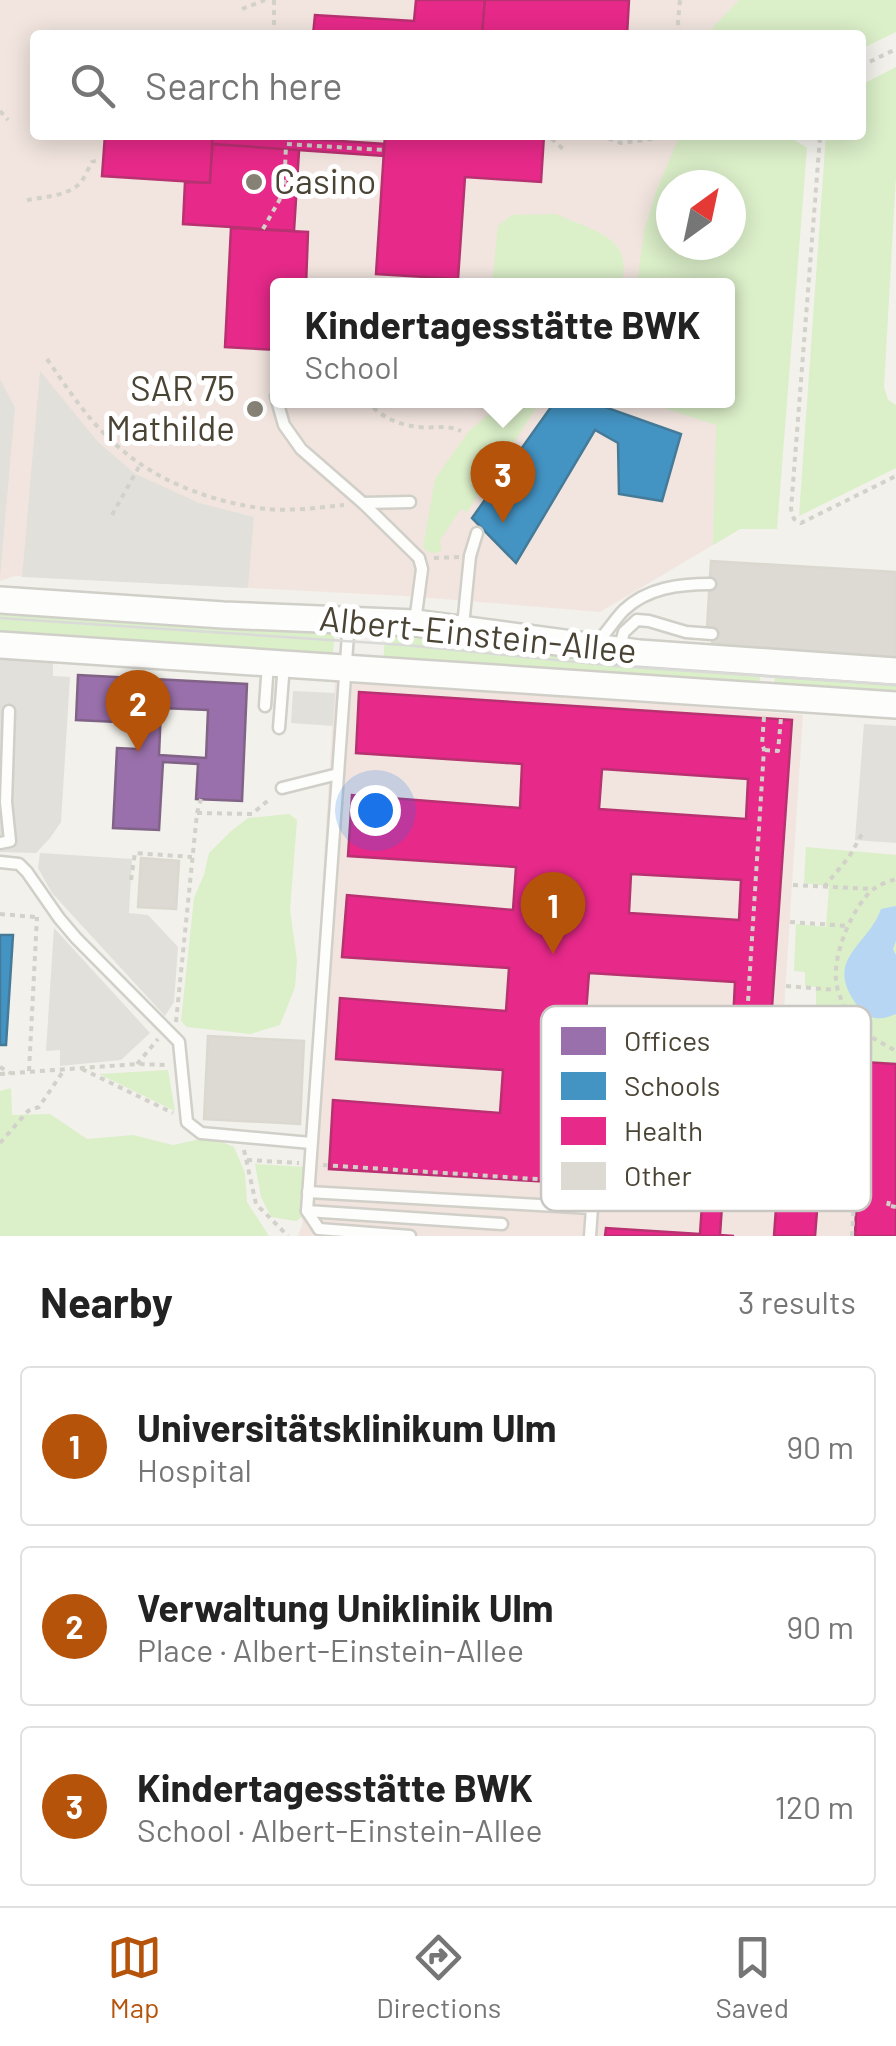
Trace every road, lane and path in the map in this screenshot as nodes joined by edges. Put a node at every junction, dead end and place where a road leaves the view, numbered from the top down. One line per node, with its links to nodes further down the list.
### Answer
1 (265, 0): 4 (path)
2 (274, 0): 5 (path)
3 (680, 0): 6 (path)
4 (242, 9)
5 (274, 30)
6 (679, 30)
7 (896, 48): 8 (path)
8 (866, 63)
9 (0, 112): 10 (path)
10 (8, 120)
11 (286, 140): 14 (path)
12 (553, 140): 16 (path)
13 (820, 140): 25 (path)
14 (286, 144): 15 (path); 19 (path)
15 (384, 150)
16 (564, 150)
17 (100, 159): 18 (path)
18 (28, 200)
19 (263, 230)
20 (47, 359): 24 (path)
21 (279, 408): 27 (lane)
22 (376, 408): 23 (path)
23 (461, 431)
24 (140, 464): 27 (path); 28 (path)
25 (896, 476)
26 (410, 502): 27 (lane)
27 (363, 503): 31 (lane)
28 (112, 515)
29 (477, 534): 30 (lane)
30 (470, 556): 31 (path); 36 (lane)
31 (419, 558): 35 (lane)
32 (710, 584): 39 (lane)
33 (0, 600): 34 (street, Albert-Einstein-Allee)
34 (349, 619): 35 (street, Albert-Einstein-Allee); 42 (lane)
35 (415, 623): 36 (street, Albert-Einstein-Allee)
36 (463, 628): 39 (street, Albert-Einstein-Allee)
37 (712, 634): 40 (lane)
38 (0, 645): 41 (street, Albert-Einstein-Allee)
39 (588, 647): 40 (street, Albert-Einstein-Allee)
40 (620, 650): 43 (street, Albert-Einstein-Allee)
41 (276, 663): 42 (street, Albert-Einstein-Allee); 45 (lane); 48 (lane)
42 (346, 667): 44 (street, Albert-Einstein-Allee); 51 (lane)
43 (896, 671)
44 (896, 704)
45 (265, 706)
46 (9, 711): 56 (lane)
47 (764, 726): 50 (path)
48 (280, 728)
49 (780, 728): 50 (path)
50 (764, 750): 71 (path)
51 (338, 774): 52 (lane); 84 (lane)
52 (282, 788): 54 (path)
53 (201, 799): 54 (path)
54 (196, 813): 57 (path)
55 (862, 834): 62 (path)
56 (0, 842)
57 (192, 857): 60 (path); 73 (path)
58 (0, 862): 66 (lane)
59 (896, 878): 63 (path)
60 (131, 880)
61 (792, 885): 62 (path)
62 (824, 886): 63 (path)
63 (873, 889): 68 (path)
64 (0, 914): 65 (path)
65 (38, 917): 66 (path); 81 (path)
66 (59, 918): 73 (lane)
67 (790, 922): 68 (path)
68 (849, 926): 70 (path)
69 (786, 986): 70 (path)
70 (837, 990): 72 (path)
71 (748, 1006)
72 (844, 1006)
73 (168, 1030): 76 (path); 77 (lane)
74 (871, 1038): 75 (path)
75 (896, 1051)
76 (137, 1064): 77 (path); 78 (path)
77 (182, 1066): 82 (lane)
78 (81, 1069): 80 (path); 82 (path)
79 (0, 1070): 81 (path)
80 (64, 1070): 81 (path); 83 (path)
81 (29, 1071)
82 (186, 1119): 84 (lane)
83 (0, 1143)
84 (311, 1143): 87 (lane)
85 (244, 1150): 86 (path)
86 (248, 1160): 87 (path); 96 (path)
87 (310, 1164): 90 (lane)
88 (328, 1166): 89 (path)
89 (541, 1180)
90 (308, 1192): 91 (lane); 92 (lane)
91 (541, 1205)
92 (307, 1211): 95 (lane); 97 (lane)
93 (592, 1211): 102 (lane)
94 (854, 1211): 103 (path)
95 (502, 1224)
96 (280, 1230): 99 (path); 100 (path)
97 (317, 1233): 98 (lane)
98 (360, 1234): 101 (lane)
99 (276, 1236)
100 (288, 1236)
101 (410, 1236)
102 (590, 1236)
103 (852, 1236)

